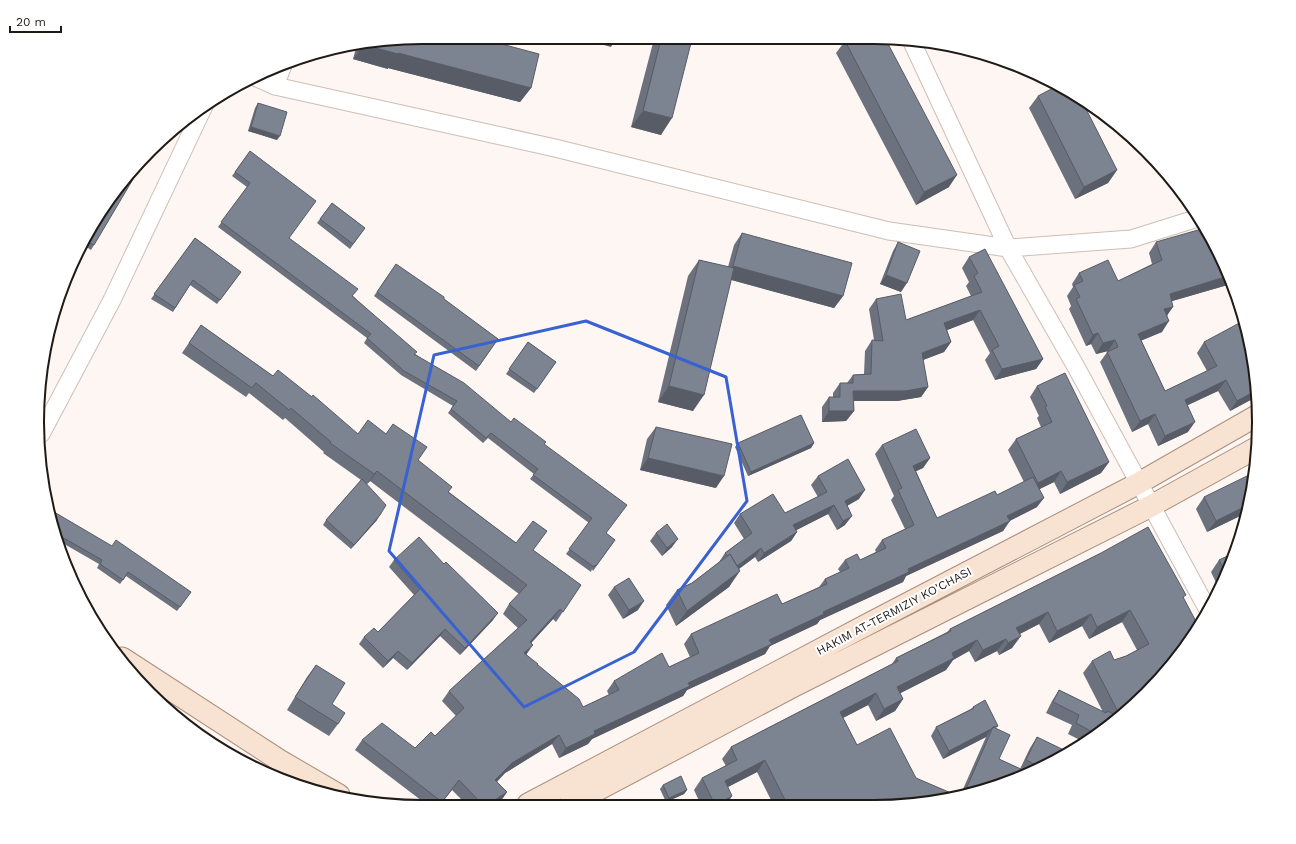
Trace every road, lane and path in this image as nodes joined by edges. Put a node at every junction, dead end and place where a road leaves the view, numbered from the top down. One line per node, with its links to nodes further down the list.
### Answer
1 (913, 46): 7 (street)
2 (280, 72): 4 (street)
3 (262, 80): 4 (street)
4 (275, 86): 7 (street)
5 (199, 117): 9 (street)
6 (1193, 220): 7 (street)
7 (1008, 248): 11 (street)
8 (1252, 419): 11 (main road, HAKIM AT-TERMIZIY KO'CHASI)
9 (44, 430)
10 (1251, 451): 12 (main road, HAKIM AT-TERMIZIY KO'CHASI)
11 (1139, 483): 12 (street); 16 (main road, HAKIM AT-TERMIZIY KO'CHASI)
12 (1151, 506): 13 (street); 17 (main road, HAKIM AT-TERMIZIY KO'CHASI)
13 (1205, 604)
14 (133, 665): 15 (main road)
15 (326, 788)
16 (536, 800)
17 (578, 800)

